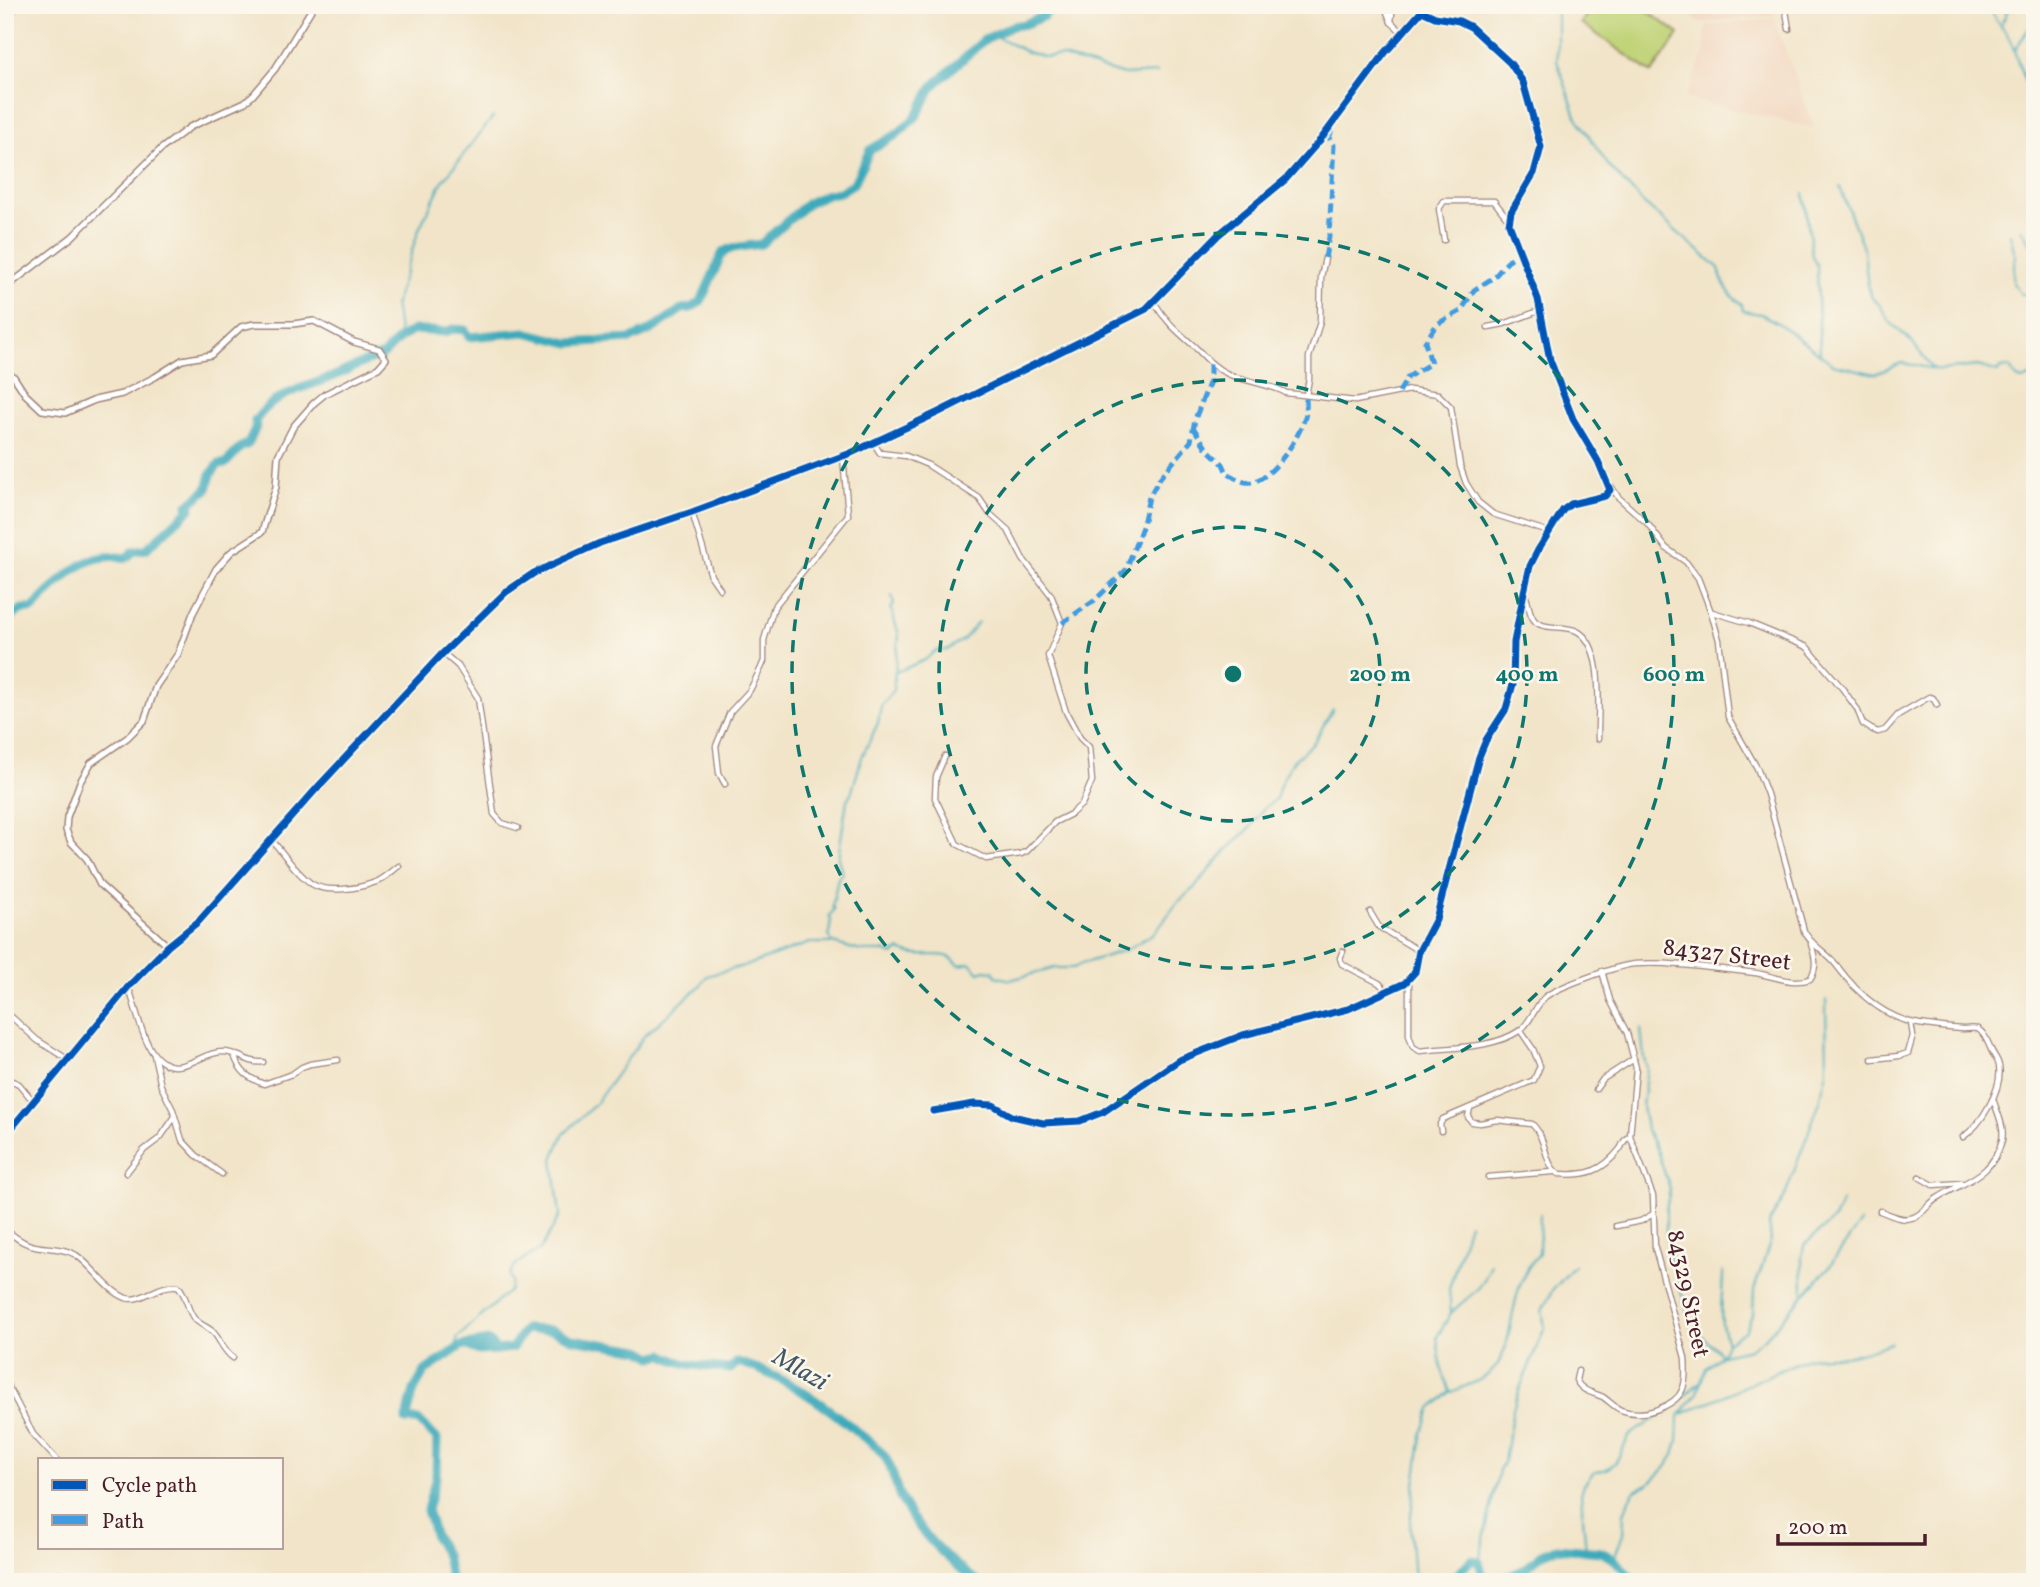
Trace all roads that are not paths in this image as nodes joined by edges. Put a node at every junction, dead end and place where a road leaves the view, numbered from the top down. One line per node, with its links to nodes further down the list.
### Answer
1 (314, 5): 13 (street)
2 (1384, 5): 7 (street)
3 (1393, 5): 7 (street)
4 (1427, 5): 6 (street)
5 (1785, 5): 8 (street)
6 (1422, 11): 9 (street); 10 (street)
7 (1391, 22): 9 (street)
8 (1790, 29)
9 (1402, 32): 14 (street)
10 (1509, 220): 11 (street); 15 (street)
11 (1444, 240)
12 (1325, 258): 18 (street)
13 (5, 288)
14 (1154, 302): 18 (street); 19 (street)
15 (1541, 310): 16 (street); 21 (street)
16 (1488, 327)
17 (5, 372): 37 (street)
18 (1306, 395): 23 (street)
19 (873, 442): 20 (street); 30 (street)
20 (843, 456): 22 (street); 31 (street)
21 (1609, 483): 23 (street); 26 (street)
22 (692, 512): 24 (street); 27 (street)
23 (1549, 532): 25 (street)
24 (720, 589)
25 (1524, 592): 29 (street); 39 (street)
26 (1711, 612): 28 (street); 36 (street)
27 (443, 653): 32 (street); 33 (street)
28 (1937, 705)
29 (1598, 739)
30 (945, 756)
31 (725, 784)
32 (518, 828)
33 (271, 839): 34 (street); 37 (street)
34 (399, 866)
35 (1370, 912): 39 (street)
36 (1811, 943): 40 (street, 84327 Street); 45 (street)
37 (168, 946): 42 (street)
38 (1343, 951): 43 (street)
39 (1419, 951): 41 (street)
40 (1602, 971): 46 (street); 50 (street, 84329 Street)
41 (1409, 980): 43 (street); 46 (street)
42 (128, 987): 47 (street); 49 (street)
43 (1387, 990): 59 (street)
44 (5, 1011): 49 (street)
45 (1911, 1022): 51 (street); 56 (street)
46 (1520, 1030): 58 (street)
47 (154, 1054): 48 (street); 60 (street)
48 (234, 1055): 52 (street); 53 (street)
49 (67, 1059): 57 (street)
50 (1634, 1059): 55 (street); 63 (street, 84329 Street)
51 (1872, 1059)
52 (338, 1060)
53 (263, 1062)
54 (5, 1078): 57 (street)
55 (1596, 1089)
56 (1993, 1098): 64 (street); 70 (street)
57 (33, 1101): 62 (street)
58 (1470, 1108): 61 (street); 65 (street)
59 (933, 1111)
60 (174, 1117): 66 (street); 67 (street)
61 (1441, 1131)
62 (5, 1136)
63 (1630, 1136): 65 (street); 72 (street, 84329 Street)
64 (1964, 1137)
65 (1554, 1172): 68 (street)
66 (126, 1173)
67 (222, 1174)
68 (1488, 1177)
69 (1919, 1177): 70 (street)
70 (1966, 1183): 71 (street)
71 (1880, 1211)
72 (1653, 1214): 73 (street); 76 (street, 84329 Street)
73 (1616, 1226)
74 (5, 1229): 75 (street)
75 (233, 1358)
76 (1577, 1371)
77 (5, 1380): 78 (street)
78 (55, 1458)
79 (43, 1582): 80 (street)
80 (67, 1582)

